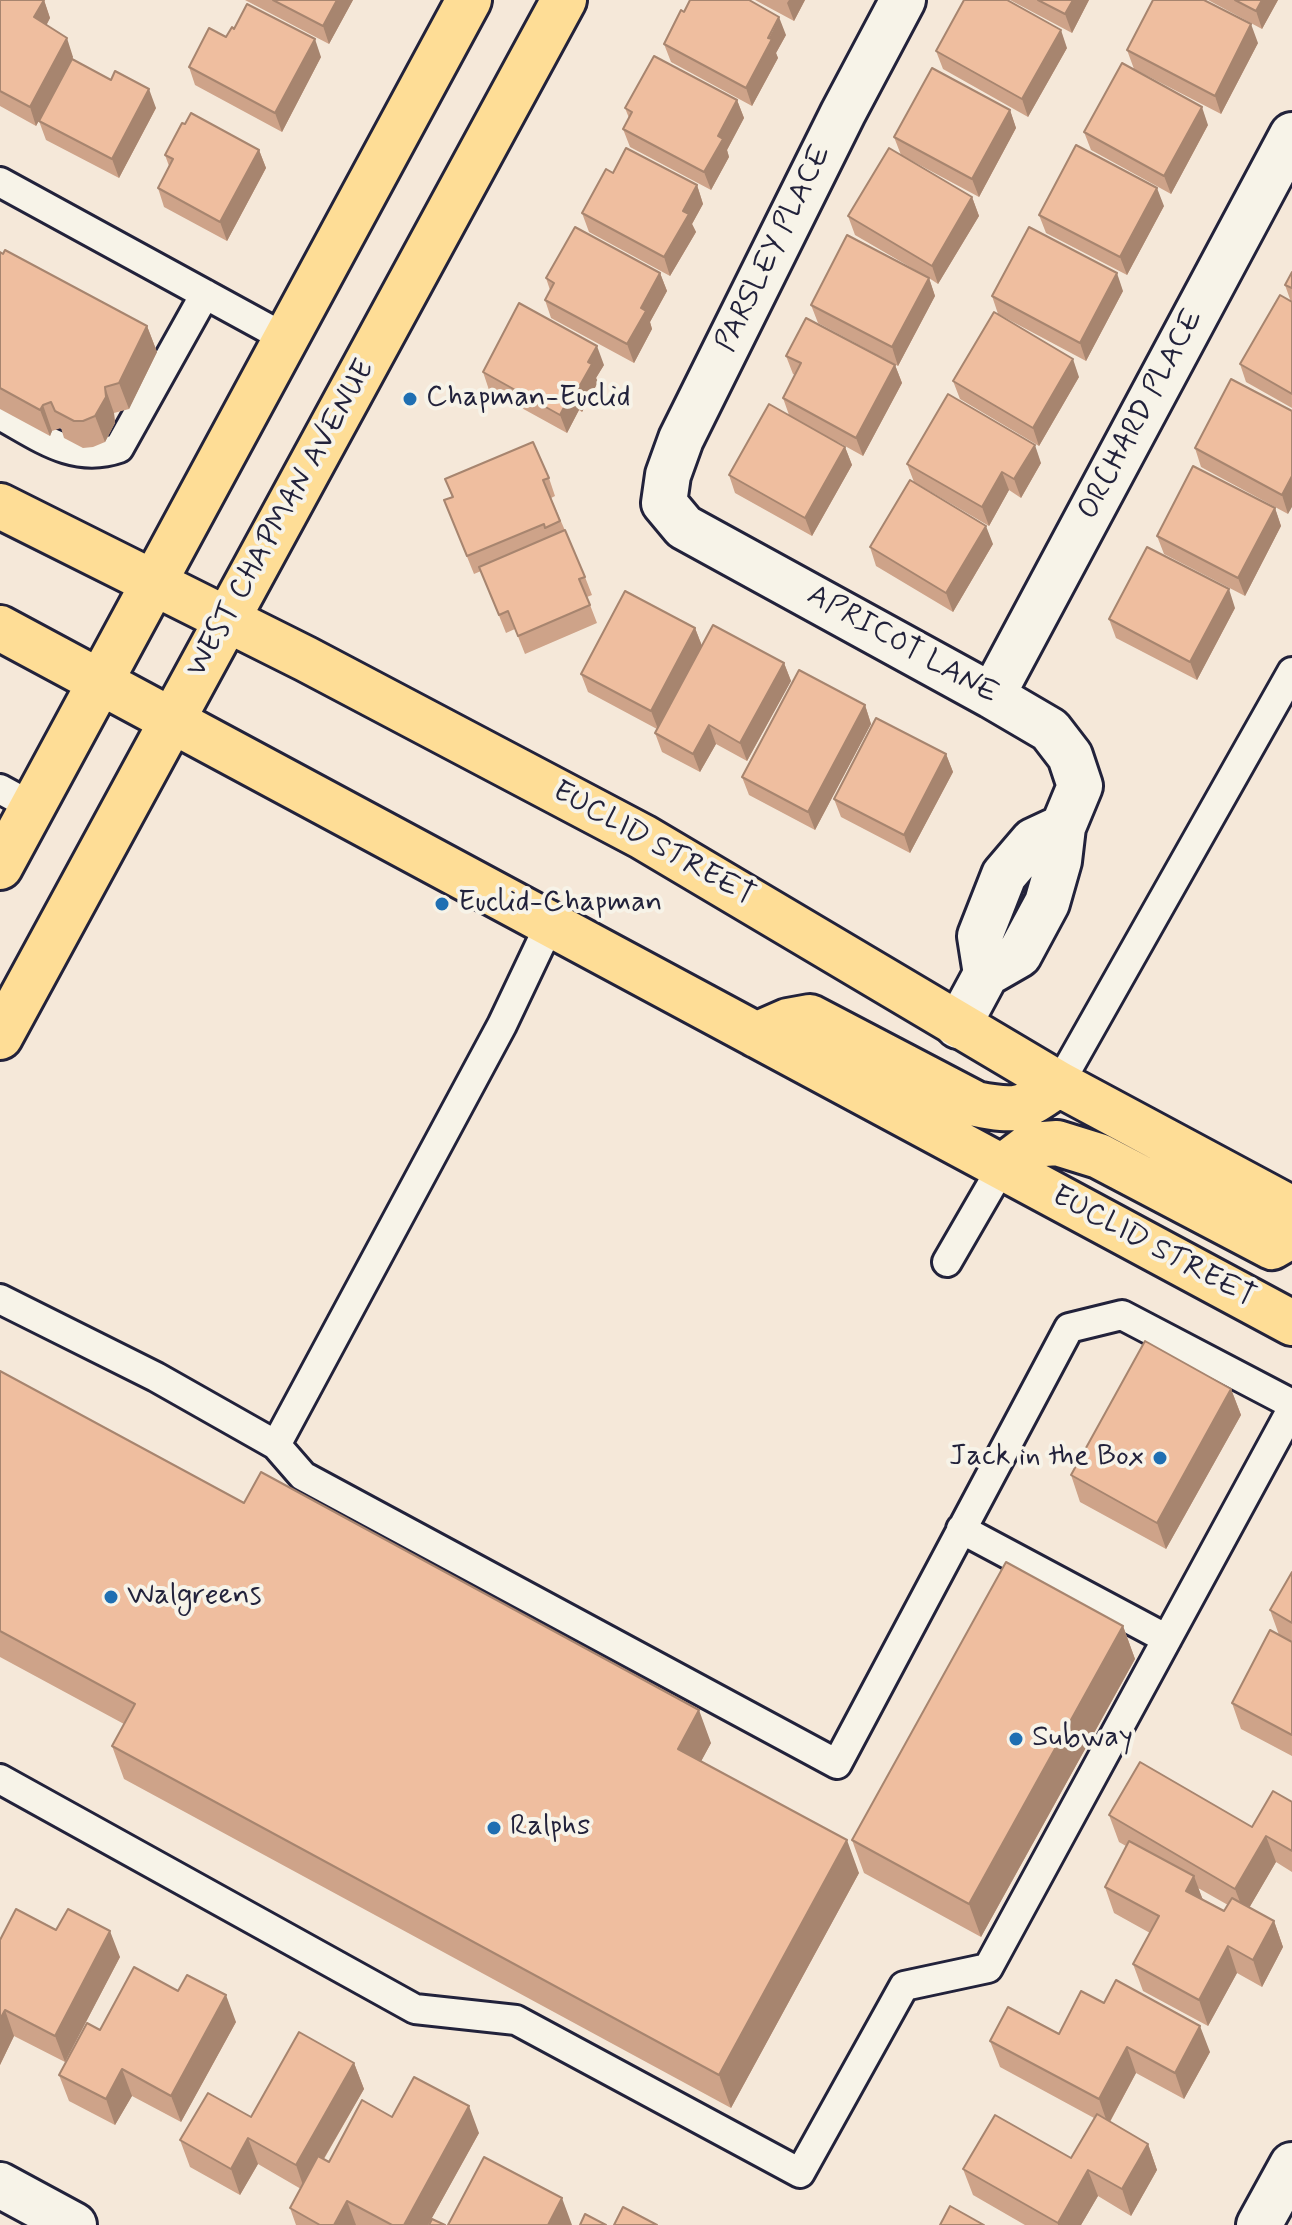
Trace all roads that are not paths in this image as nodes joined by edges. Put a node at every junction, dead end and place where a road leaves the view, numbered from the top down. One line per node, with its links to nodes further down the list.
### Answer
1 (469, 0): 7 (main road)
2 (564, 0): 12 (main road, WEST CHAPMAN AVENUE)
3 (903, 0): 9 (street, PARSLEY PLACE)
4 (1292, 135): 16 (street, ORCHARD PLACE)
5 (0, 182): 6 (lane)
6 (205, 294): 7 (lane); 8 (lane)
7 (287, 339): 11 (main road)
8 (0, 415)
9 (664, 503): 16 (street, APRICOT LANE)
10 (0, 506): 11 (main road, EUCLID STREET)
11 (153, 582): 12 (main road, EUCLID STREET); 15 (main road)
12 (227, 620): 17 (main road, WEST CHAPMAN AVENUE); 21 (main road, EUCLID STREET)
13 (0, 628): 15 (main road, EUCLID STREET)
14 (1292, 672): 24 (lane)
15 (100, 682): 17 (main road, EUCLID STREET); 18 (main road)
16 (992, 696): 21 (street, APRICOT LANE)
17 (172, 721): 20 (main road, EUCLID STREET); 23 (main road, WEST CHAPMAN AVENUE)
18 (16, 798): 19 (main road)
19 (0, 867)
20 (550, 924): 22 (main road, EUCLID STREET); 32 (lane)
21 (958, 1026): 24 (main road, EUCLID STREET)
22 (756, 1035): 24 (main road); 25 (main road, EUCLID STREET)
23 (0, 1037)
24 (1059, 1084): 26 (main road, EUCLID STREET)
25 (1002, 1167): 27 (main road); 28 (lane); 30 (main road, EUCLID STREET)
26 (1292, 1209)
27 (1292, 1235)
28 (947, 1262)
29 (0, 1299): 32 (lane)
30 (1292, 1323)
31 (1292, 1406): 33 (lane); 34 (lane)
32 (276, 1445): 33 (lane)
33 (961, 1529): 34 (lane)
34 (1167, 1639): 35 (lane)
35 (0, 1779)
36 (1292, 2165): 39 (street)
37 (0, 2185): 38 (street)
38 (74, 2225)
39 (1259, 2225)

